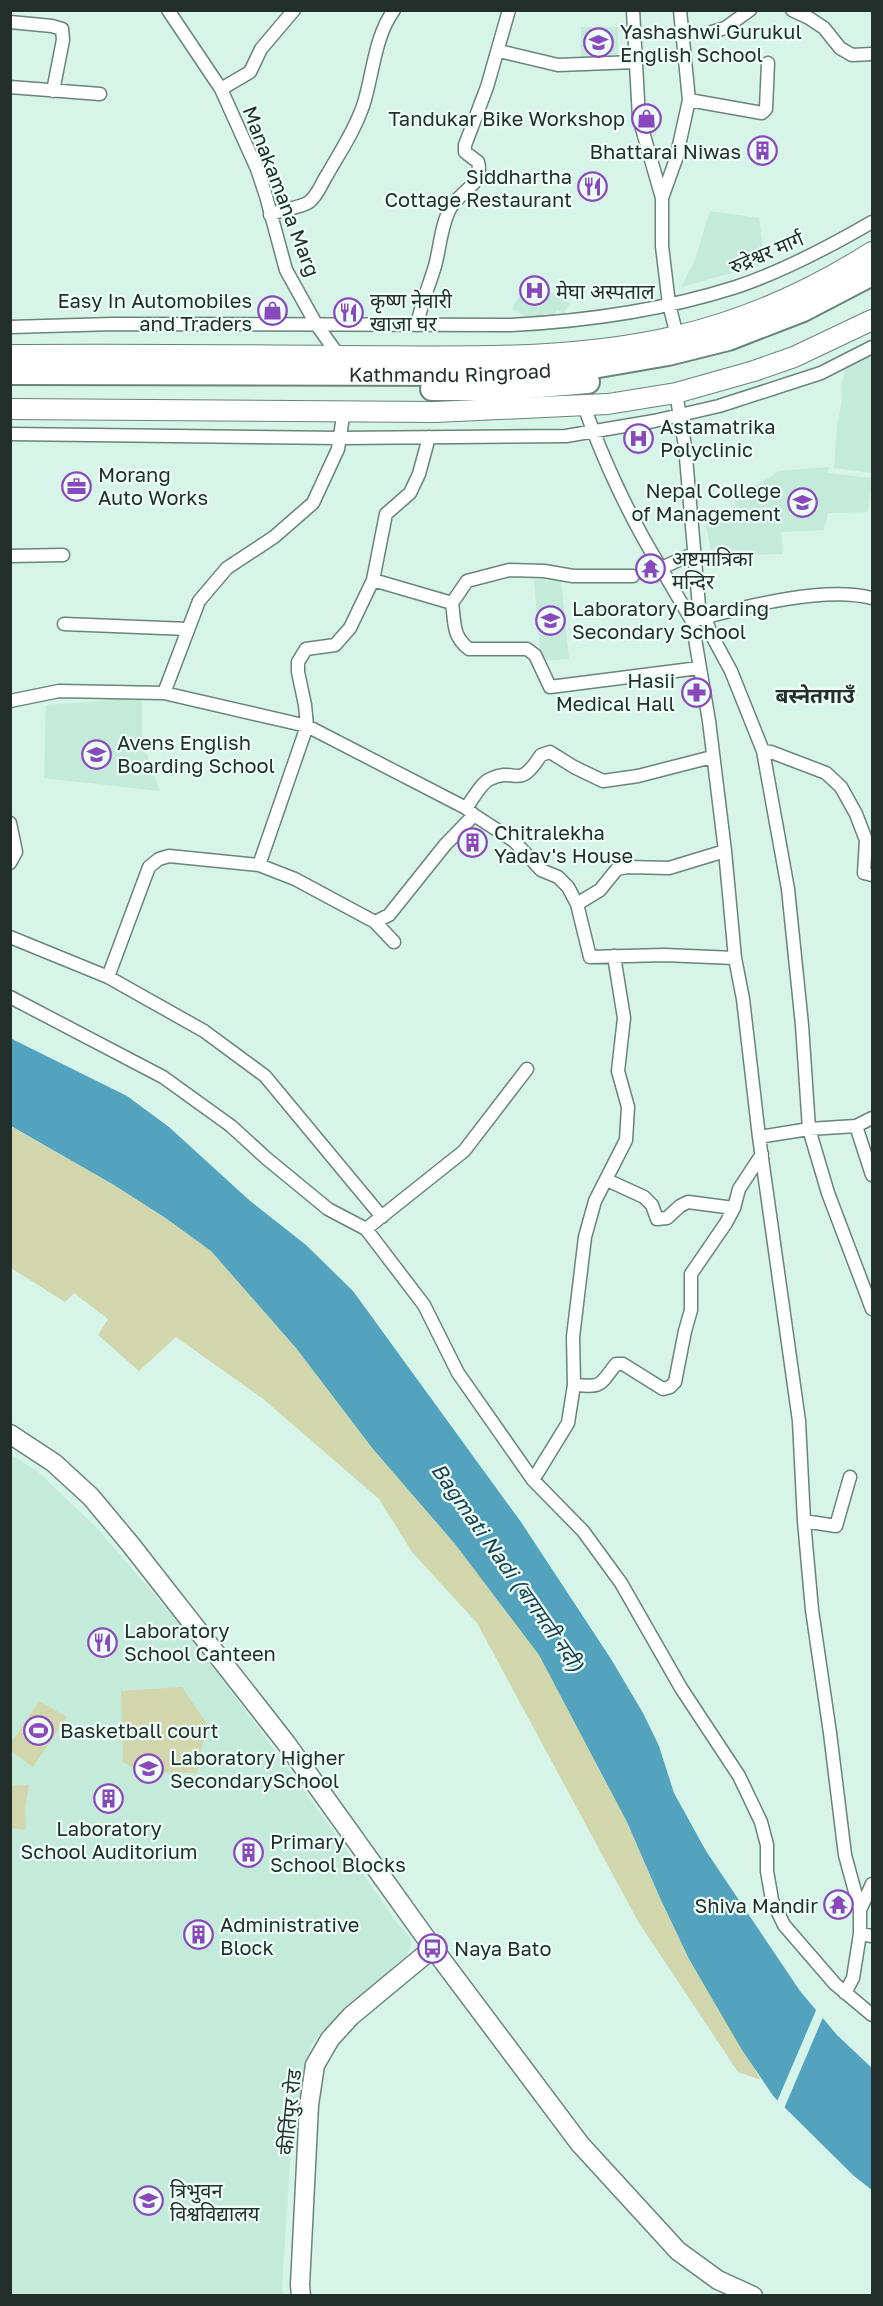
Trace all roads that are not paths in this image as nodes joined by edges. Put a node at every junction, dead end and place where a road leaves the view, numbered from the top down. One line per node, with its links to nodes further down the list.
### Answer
1 (168, 10): 16 (street, Manakamana Marg)
2 (294, 10): 16 (street)
3 (394, 10): 21 (street)
4 (509, 10): 11 (street)
5 (633, 10): 13 (street)
6 (680, 10): 19 (street)
7 (750, 10): 10 (street)
8 (792, 10): 12 (street)
9 (10, 22): 17 (street)
10 (712, 32)
11 (499, 51): 13 (street); 29 (street)
12 (873, 54)
13 (635, 62): 20 (street)
14 (768, 63): 19 (street)
15 (10, 87): 17 (street)
16 (221, 89): 21 (street, Manakamana Marg)
17 (53, 91): 18 (street)
18 (100, 94)
19 (689, 100): 20 (street)
20 (662, 198): 26 (street)
21 (270, 215): 28 (street, Manakamana Marg)
22 (873, 222): 26 (street, रुद्रेश्वर मार्ग)
23 (873, 252): 31 (main road)
24 (873, 274): 35 (highway, Kathmandu Ringroad)
25 (873, 291): 36 (highway, Kathmandu Ringroad)
26 (669, 304): 29 (street, रुद्रेश्वर मार्ग); 31 (street)
27 (873, 320): 37 (main road)
28 (316, 324): 29 (street, रुद्रेश्वर मार्ग); 30 (street, रुद्रेश्वर मार्ग); 34 (street, Manakamana Marg)
29 (417, 325)
30 (10, 327)
31 (677, 336): 34 (main road)
32 (873, 347): 41 (street)
33 (10, 355): 34 (main road)
34 (339, 356)
35 (10, 373)
36 (10, 388)
37 (676, 393): 38 (main road); 41 (street)
38 (584, 406): 40 (main road); 42 (street)
39 (10, 409): 40 (main road)
40 (344, 410): 45 (street)
41 (681, 415): 42 (street); 46 (street)
42 (593, 432): 44 (street); 49 (street)
43 (10, 434): 45 (street)
44 (429, 437): 45 (street); 51 (street)
45 (340, 438): 56 (street)
46 (695, 553): 49 (street); 54 (street)
47 (63, 555): 48 (street)
48 (10, 556)
49 (661, 568): 54 (street)
50 (633, 576): 53 (street)
51 (373, 580): 53 (street); 60 (street)
52 (873, 598): 54 (street)
53 (452, 603): 57 (street)
54 (699, 619): 57 (street); 61 (street)
55 (64, 624): 56 (street)
56 (189, 629): 58 (street)
57 (699, 668): 62 (street)
58 (164, 693): 59 (street); 60 (street)
59 (10, 701)
60 (307, 726): 63 (street); 67 (street)
61 (764, 751): 68 (street); 80 (street)
62 (712, 756): 63 (street); 65 (street)
63 (470, 811): 69 (street); 70 (street)
64 (10, 822): 66 (street)
65 (725, 851): 69 (street); 74 (street)
66 (10, 863)
67 (259, 865): 70 (street); 75 (street)
68 (873, 875)
69 (577, 904): 73 (street)
70 (375, 922): 72 (street)
71 (10, 937): 75 (street)
72 (394, 942)
73 (614, 956): 74 (street); 84 (street)
74 (735, 958): 81 (street)
75 (108, 977): 86 (street)
76 (10, 997): 87 (street)
77 (527, 1069): 86 (street)
78 (873, 1118): 79 (street)
79 (856, 1126): 80 (street); 83 (street)
80 (809, 1129): 81 (street); 88 (street)
81 (759, 1137): 82 (street)
82 (762, 1154): 85 (street); 93 (street)
83 (873, 1175)
84 (607, 1180): 85 (street); 89 (street)
85 (734, 1208): 89 (street)
86 (382, 1217): 87 (street)
87 (366, 1229): 92 (street)
88 (873, 1309)
89 (574, 1385): 92 (street)
90 (10, 1434): 97 (main road)
91 (850, 1477): 93 (street)
92 (533, 1480): 98 (street)
93 (804, 1521): 95 (street)
94 (873, 1884): 95 (street)
95 (860, 1910): 96 (street)
96 (866, 1935): 98 (street)
97 (433, 1948): 100 (main road, कीर्तिपुर रोड); 101 (main road)
98 (840, 1989): 99 (street)
99 (873, 2015)
100 (301, 2295)
101 (753, 2295)

